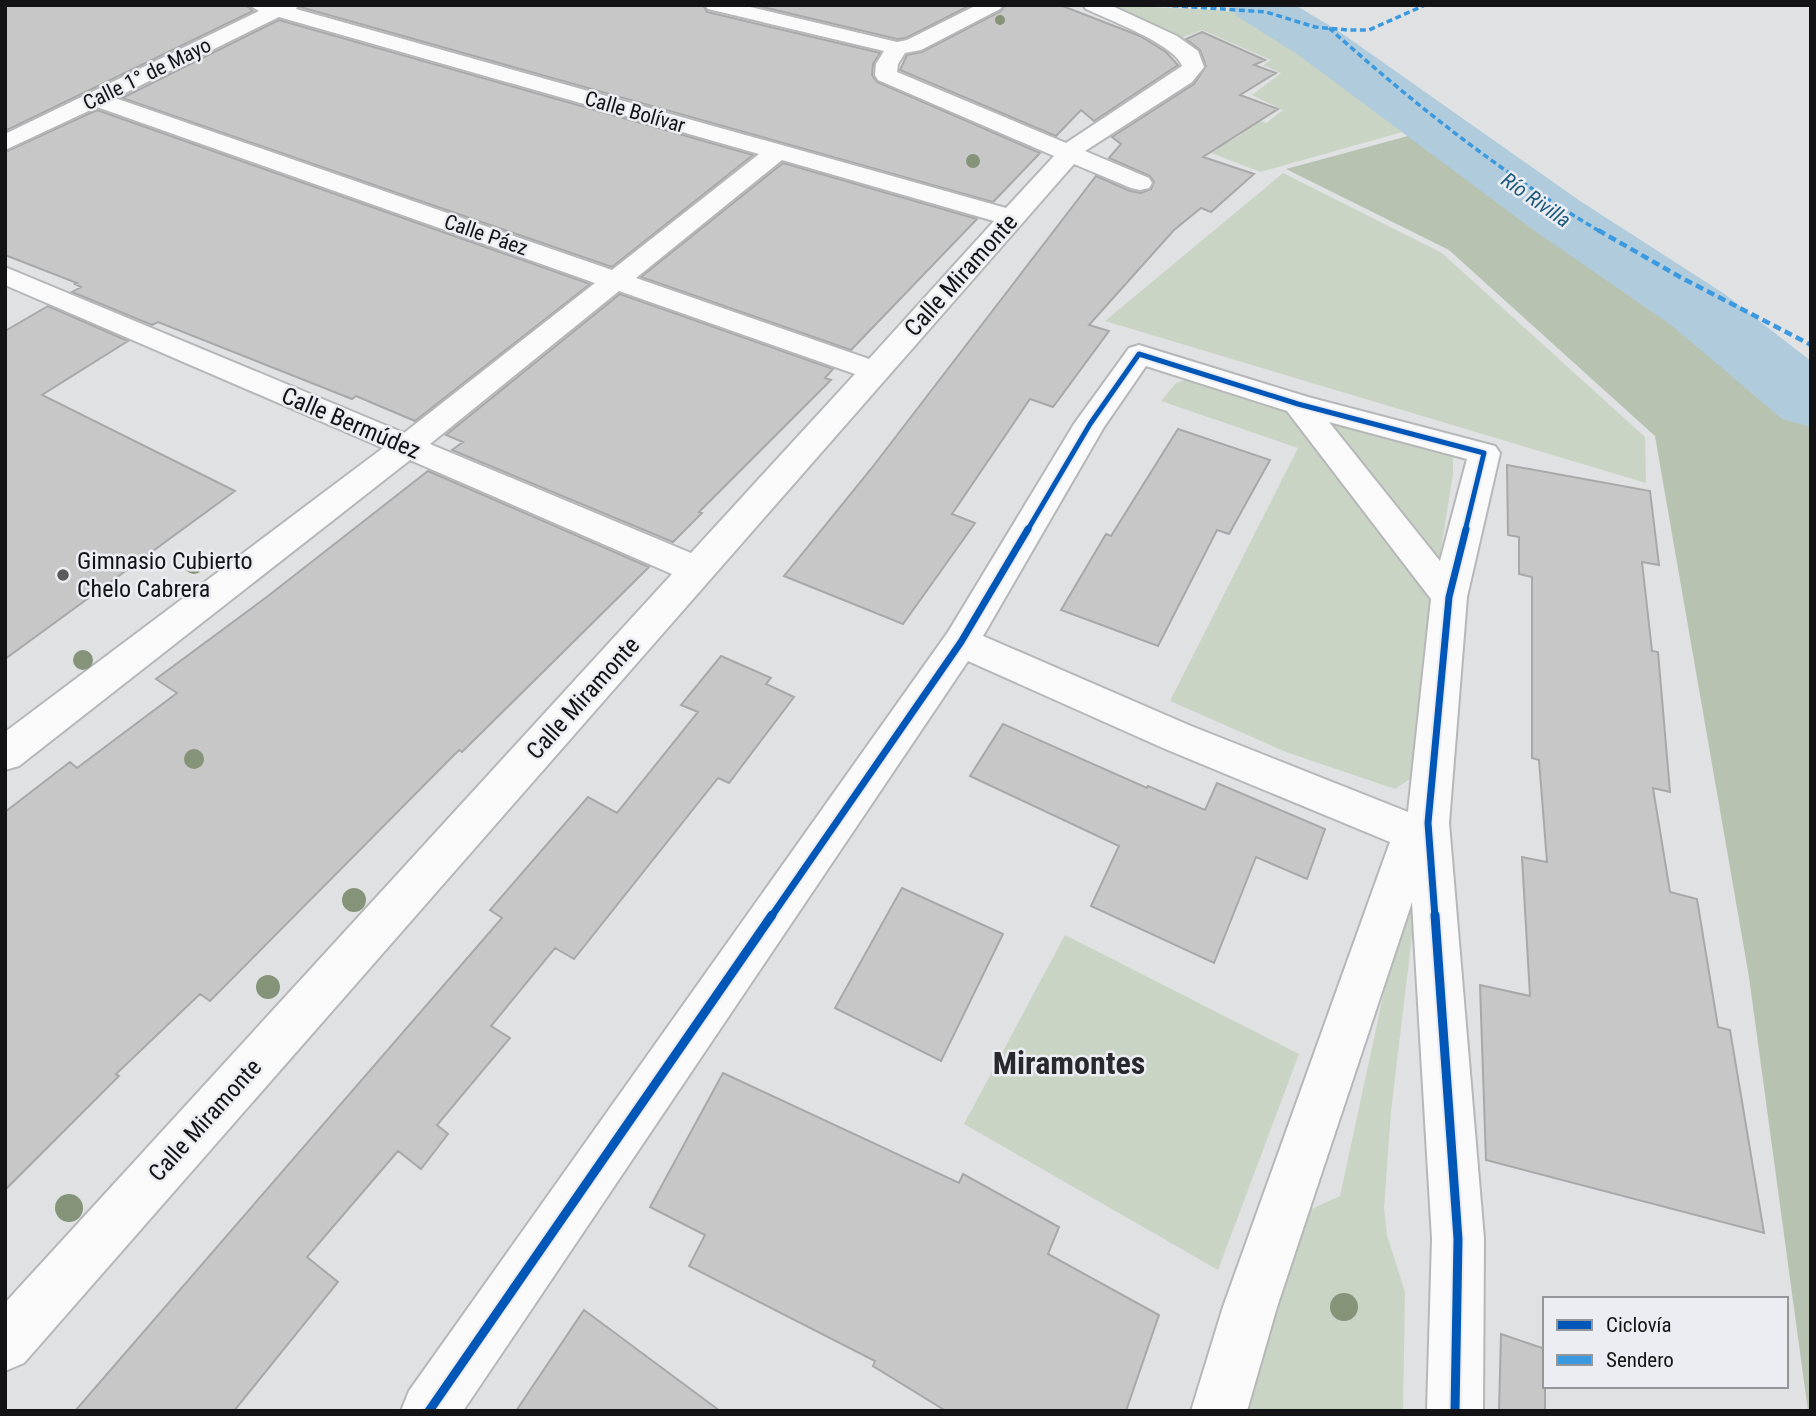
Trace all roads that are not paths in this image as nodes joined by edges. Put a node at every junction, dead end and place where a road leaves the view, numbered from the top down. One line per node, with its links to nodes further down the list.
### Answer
1 (715, 5): 5 (street)
2 (993, 5): 5 (street)
3 (1093, 5): 9 (street, Calle Miramonte)
4 (275, 7): 6 (street, Calle 1° de Mayo); 8 (street, Calle Bolívar)
5 (897, 48): 9 (street)
6 (96, 99): 7 (street, Calle 1° de Mayo); 13 (street, Calle Páez)
7 (5, 143)
8 (777, 152): 11 (street, Calle Bolívar); 13 (street)
9 (1071, 152): 10 (street); 11 (street, Calle Miramonte)
10 (1140, 183)
11 (1012, 218): 14 (street, Calle Miramonte)
12 (5, 275): 16 (street, Calle Bermúdez)
13 (613, 280): 14 (street, Calle Páez); 16 (street)
14 (876, 371): 17 (street, Calle Miramonte)
15 (1298, 404): 18 (street); 18 (street); 19 (street)
16 (406, 447): 17 (street, Calle Bermúdez); 20 (street)
17 (697, 570): 22 (street, Calle Miramonte)
18 (1449, 597): 21 (street)
19 (961, 642): 21 (street); 23 (street)
20 (5, 754)
21 (1421, 828): 24 (street); 25 (street)
22 (5, 1344)
23 (429, 1411)
24 (1219, 1411)
25 (1455, 1411)

